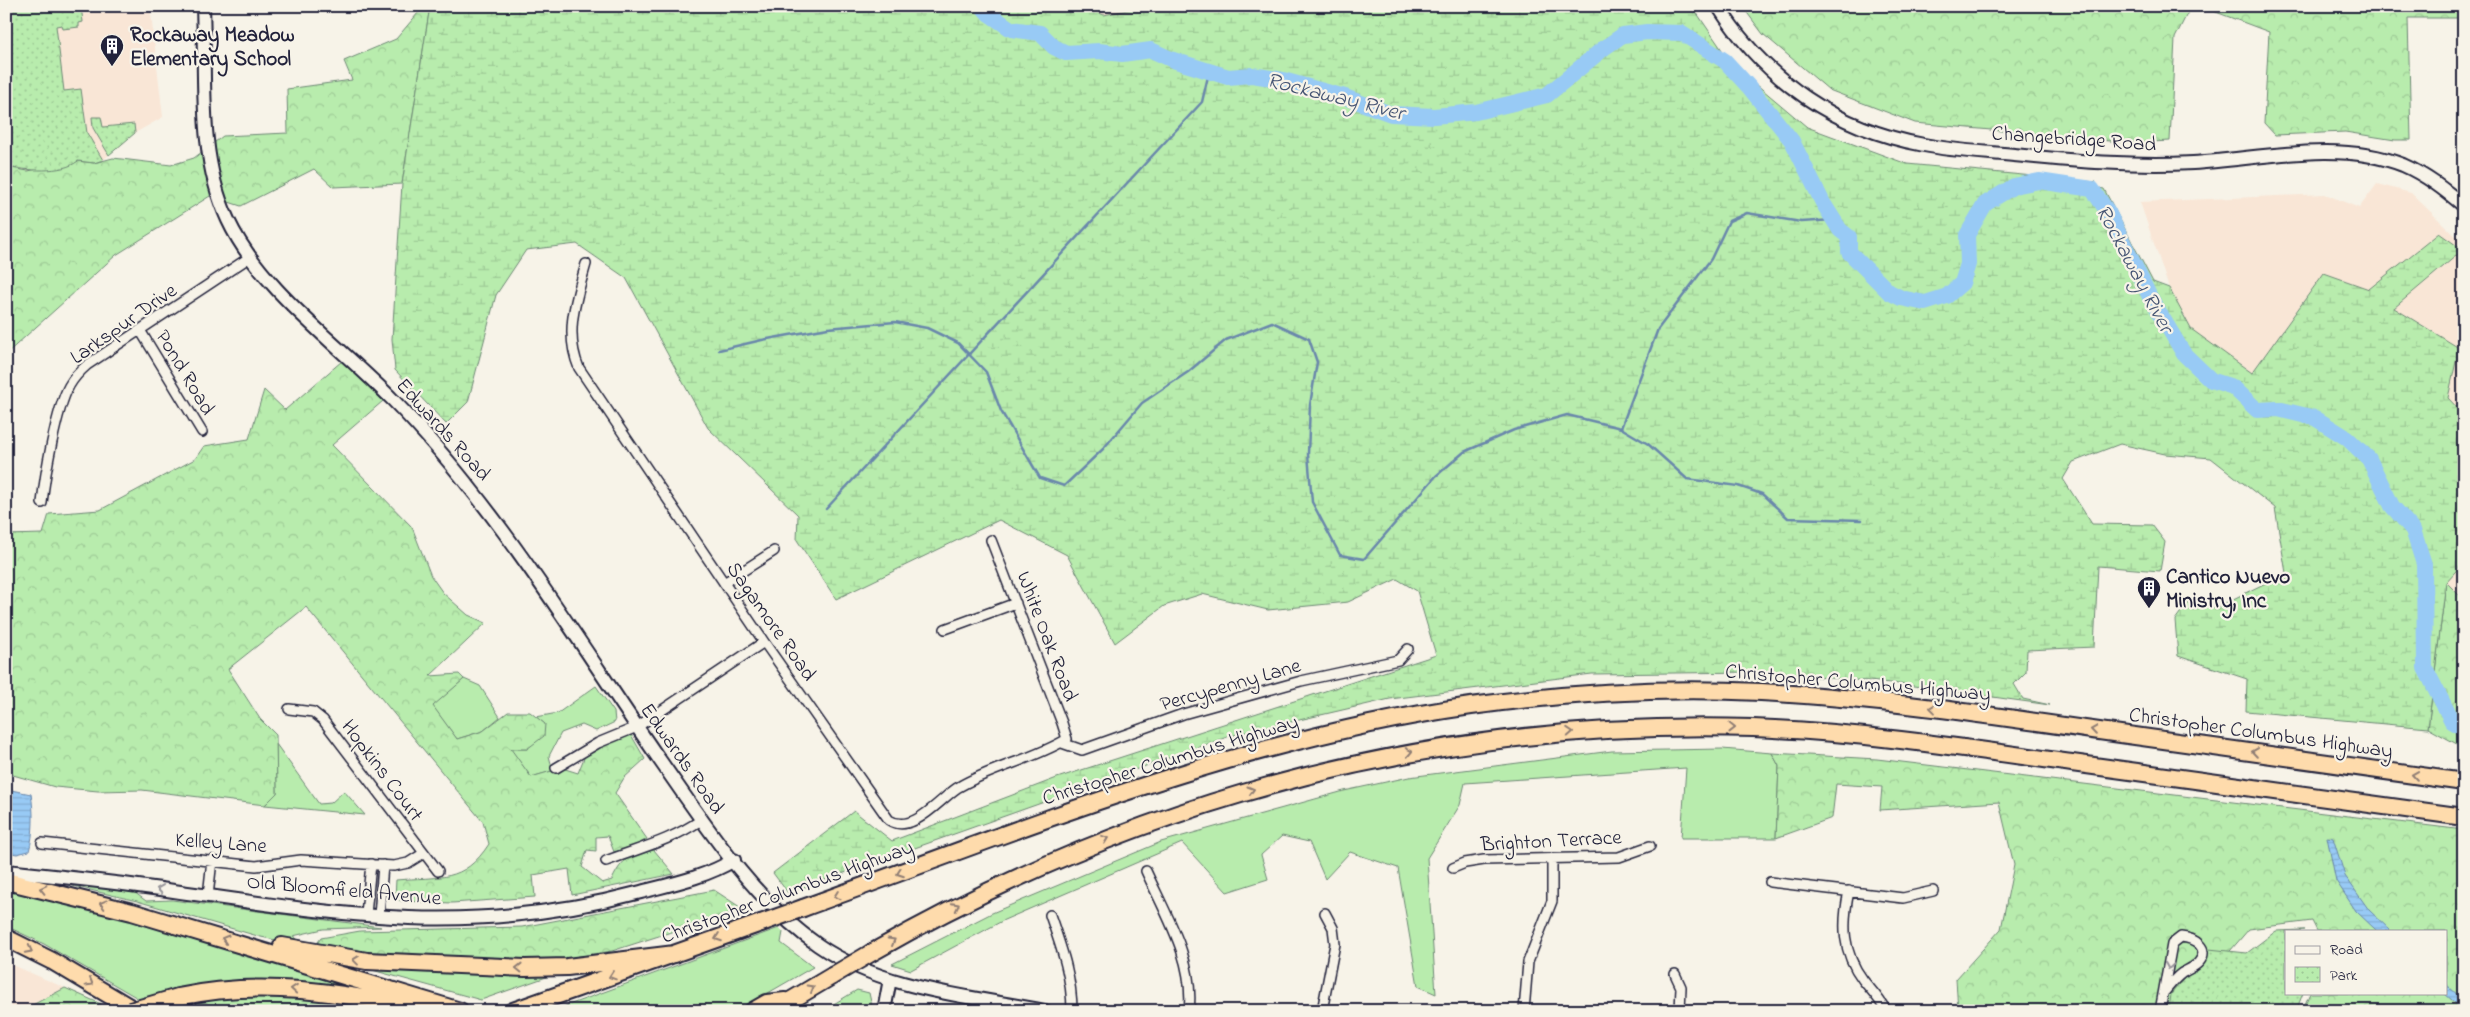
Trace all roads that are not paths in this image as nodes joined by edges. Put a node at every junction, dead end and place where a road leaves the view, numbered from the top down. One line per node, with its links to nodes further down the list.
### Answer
1 (203, 6): 4 (street, Edwards Road)
2 (1718, 6): 3 (street, Changebridge Road)
3 (2464, 206)
4 (250, 257): 6 (street, Larkspur Drive); 17 (street, Edwards Road)
5 (586, 264): 11 (street, Sagamore Road)
6 (140, 330): 7 (street, Pond Road); 8 (street, Larkspur Drive)
7 (202, 432)
8 (42, 503)
9 (991, 540): 12 (street, White Oak Road)
10 (774, 551): 11 (street)
11 (724, 583): 14 (street, Sagamore Road)
12 (1016, 602): 13 (street); 18 (street, White Oak Road)
13 (945, 629)
14 (764, 642): 17 (street); 18 (street, Sagamore Road)
15 (1408, 649): 18 (street, Percypenny Lane)
16 (289, 709): 25 (street, Hopkins Court)
17 (637, 727): 19 (street); 22 (street, Edwards Road)
18 (1062, 743)
19 (556, 768)
20 (2464, 782): 46 (highway, Christopher Columbus Highway, one-way to 46, bridge)
21 (2464, 817): 50 (highway, one-way to 21, bridge)
22 (701, 820): 28 (street, Edwards Road); 29 (street)
23 (42, 843): 27 (street, Kelley Lane)
24 (1650, 846): 26 (street, Brighton Terrace)
25 (424, 853): 31 (street, Kelley Lane); 34 (street, Hopkins Court)
26 (1552, 858): 32 (street, Brighton Terrace); 63 (street)
27 (212, 860): 30 (street, Kelley Lane); 40 (street)
28 (734, 860): 42 (street, Old Bloomfield Avenue); 48 (street)
29 (606, 861)
30 (371, 864): 31 (street, Kelley Lane); 42 (street)
31 (383, 865): 42 (street)
32 (1453, 868)
33 (6, 871): 40 (street, Old Bloomfield Avenue, one-way to 33)
34 (438, 871)
35 (1146, 871): 61 (street)
36 (6, 881): 45 (highway, one-way to 36)
37 (1770, 882): 38 (street)
38 (1849, 891): 39 (street); 65 (street)
39 (1933, 891)
40 (208, 896): 42 (street, Old Bloomfield Avenue)
41 (1325, 913): 62 (street)
42 (373, 915)
43 (1050, 915): 60 (street)
44 (6, 938): 53 (highway, one-way to 53)
45 (249, 946): 46 (highway, one-way to 45); 51 (highway)
46 (675, 954): 55 (highway, Christopher Columbus Highway, one-way to 55)
47 (1675, 974): 64 (street)
48 (890, 979): 58 (street); 59 (street)
49 (2165, 991): 49 (street, one-way to 49); 66 (street)
50 (790, 1001): 56 (highway); 57 (highway)
51 (454, 1010)
52 (130, 1011): 54 (highway, one-way to 52, bridge)
53 (136, 1011)
54 (429, 1011)
55 (513, 1011)
56 (753, 1011)
57 (773, 1011)
58 (884, 1011)
59 (1045, 1011)
60 (1072, 1011)
61 (1189, 1011)
62 (1322, 1011)
63 (1524, 1011)
64 (1680, 1011)
65 (1886, 1011)
66 (2160, 1011)

